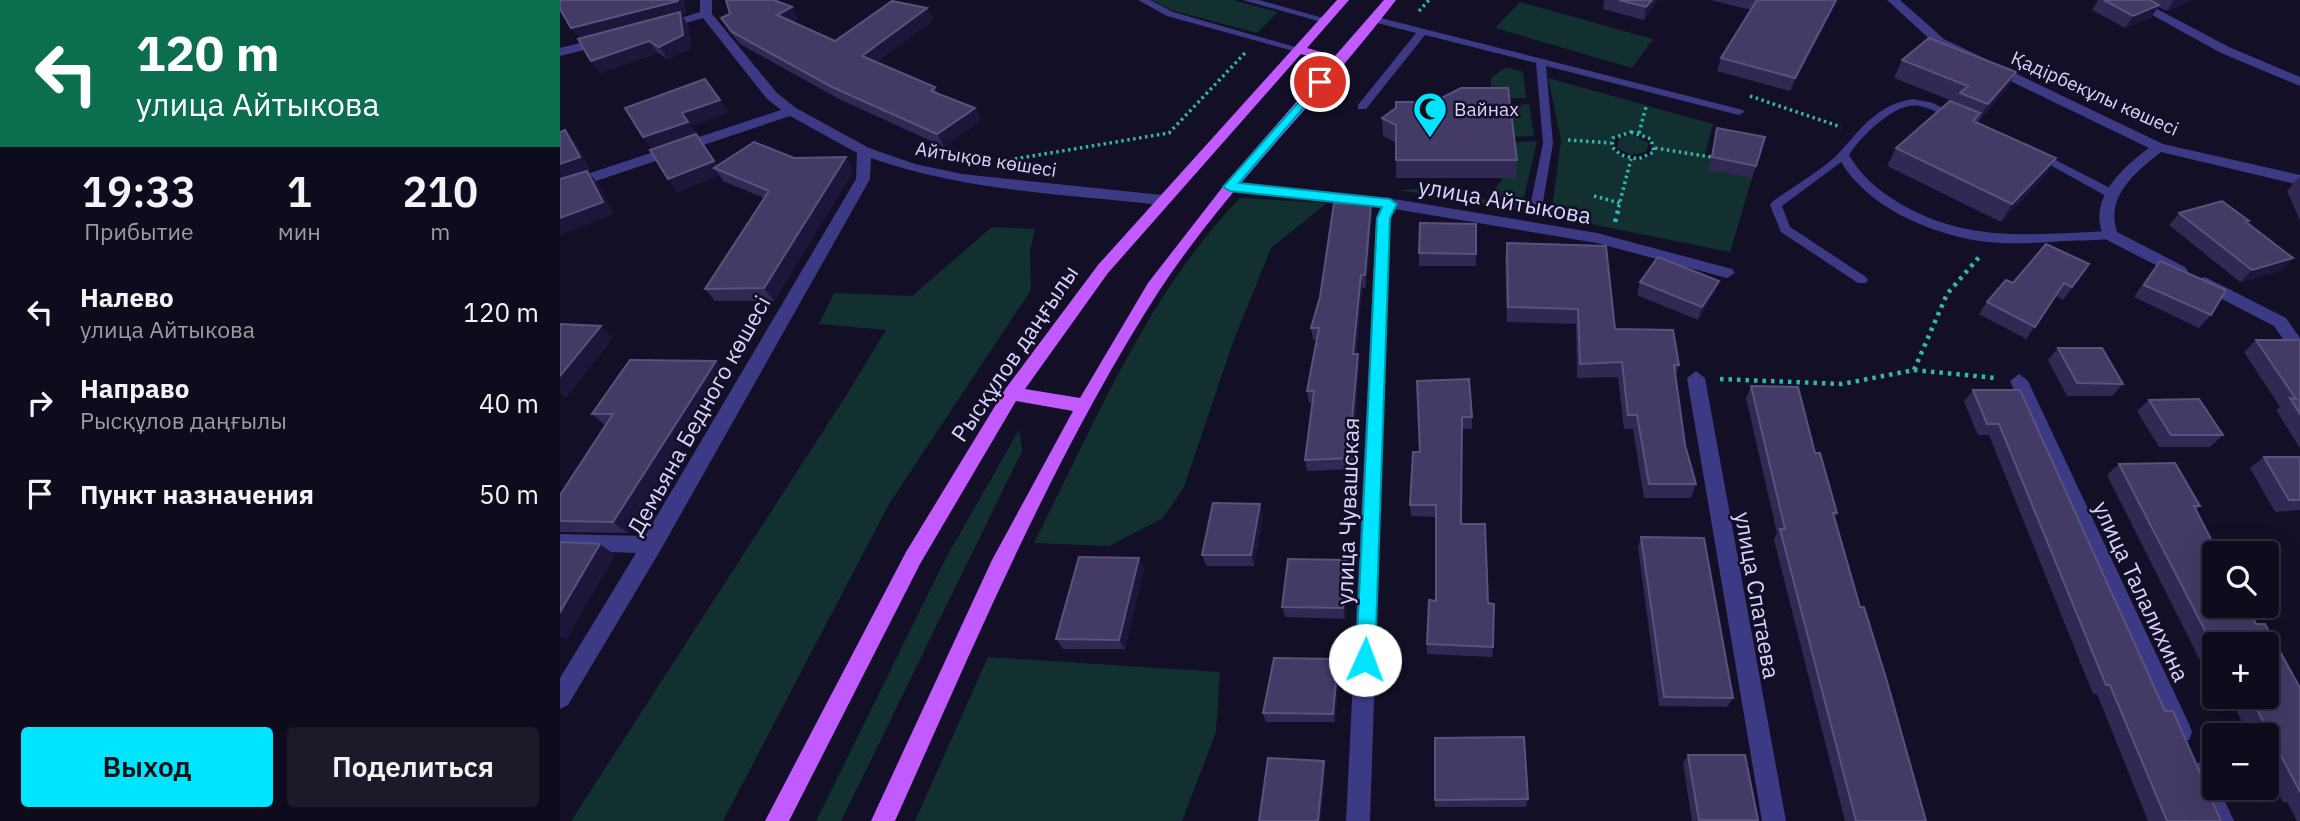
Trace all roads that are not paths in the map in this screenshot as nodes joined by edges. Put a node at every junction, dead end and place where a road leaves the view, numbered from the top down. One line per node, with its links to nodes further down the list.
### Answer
1 (1143, 0): 13 (lane)
2 (1248, 0): 9 (lane)
3 (1343, 0): 9 (main road, Рысқұлов даңғылы)
4 (1390, 0): 8 (main road)
5 (1893, 0): 22 (street, Қадірбекұлы көшесі)
6 (2131, 0): 17 (street)
7 (706, 7): 10 (street); 19 (street, Айтықов көшесі)
8 (1373, 19): 11 (lane); 15 (main road)
9 (1325, 20): 13 (main road, Рысқұлов даңғылы)
10 (653, 28)
11 (1422, 32): 16 (lane); 18 (lane)
12 (613, 38): 14 (street)
13 (1297, 49): 15 (main road); 30 (main road, Рысқұлов даңғылы)
14 (560, 52)
15 (1338, 61): 27 (main road)
16 (1541, 62): 20 (lane); 31 (lane)
17 (2300, 82)
18 (1362, 107)
19 (791, 111): 24 (street, Айтықов көшесі); 28 (street)
20 (1739, 112)
21 (1970, 123): 25 (lane)
22 (2159, 147): 26 (street, Қадірбекұлы көшесі); 29 (street)
23 (2026, 148): 29 (lane)
24 (864, 151): 30 (street, Айтықов көшесі); 42 (street, Демьяна Бедного көшесі)
25 (1843, 155): 33 (lane); 35 (lane)
26 (2300, 180)
27 (1230, 187): 32 (street, улица Айтыкова); 40 (main road)
28 (560, 188)
29 (2110, 193): 33 (street)
30 (1162, 200): 39 (main road, Рысқұлов даңғылы)
31 (1537, 202)
32 (1390, 204): 34 (street, улица Айтыкова); 46 (street, улица Чувашская)
33 (2110, 235): 36 (street)
34 (1727, 273)
35 (1862, 279)
36 (2298, 346)
37 (1696, 378): 47 (street, улица Спатаева)
38 (2019, 381): 48 (street, улица Талалихина)
39 (1012, 393): 40 (main road); 44 (main road, Рысқұлов даңғылы)
40 (1084, 406): 45 (main road)
41 (560, 541): 42 (street)
42 (653, 545): 43 (street, Демьяна Бедного көшесі)
43 (560, 698)
44 (776, 821)
45 (883, 821)
46 (1358, 821)
47 (1774, 821)
48 (2222, 821)

